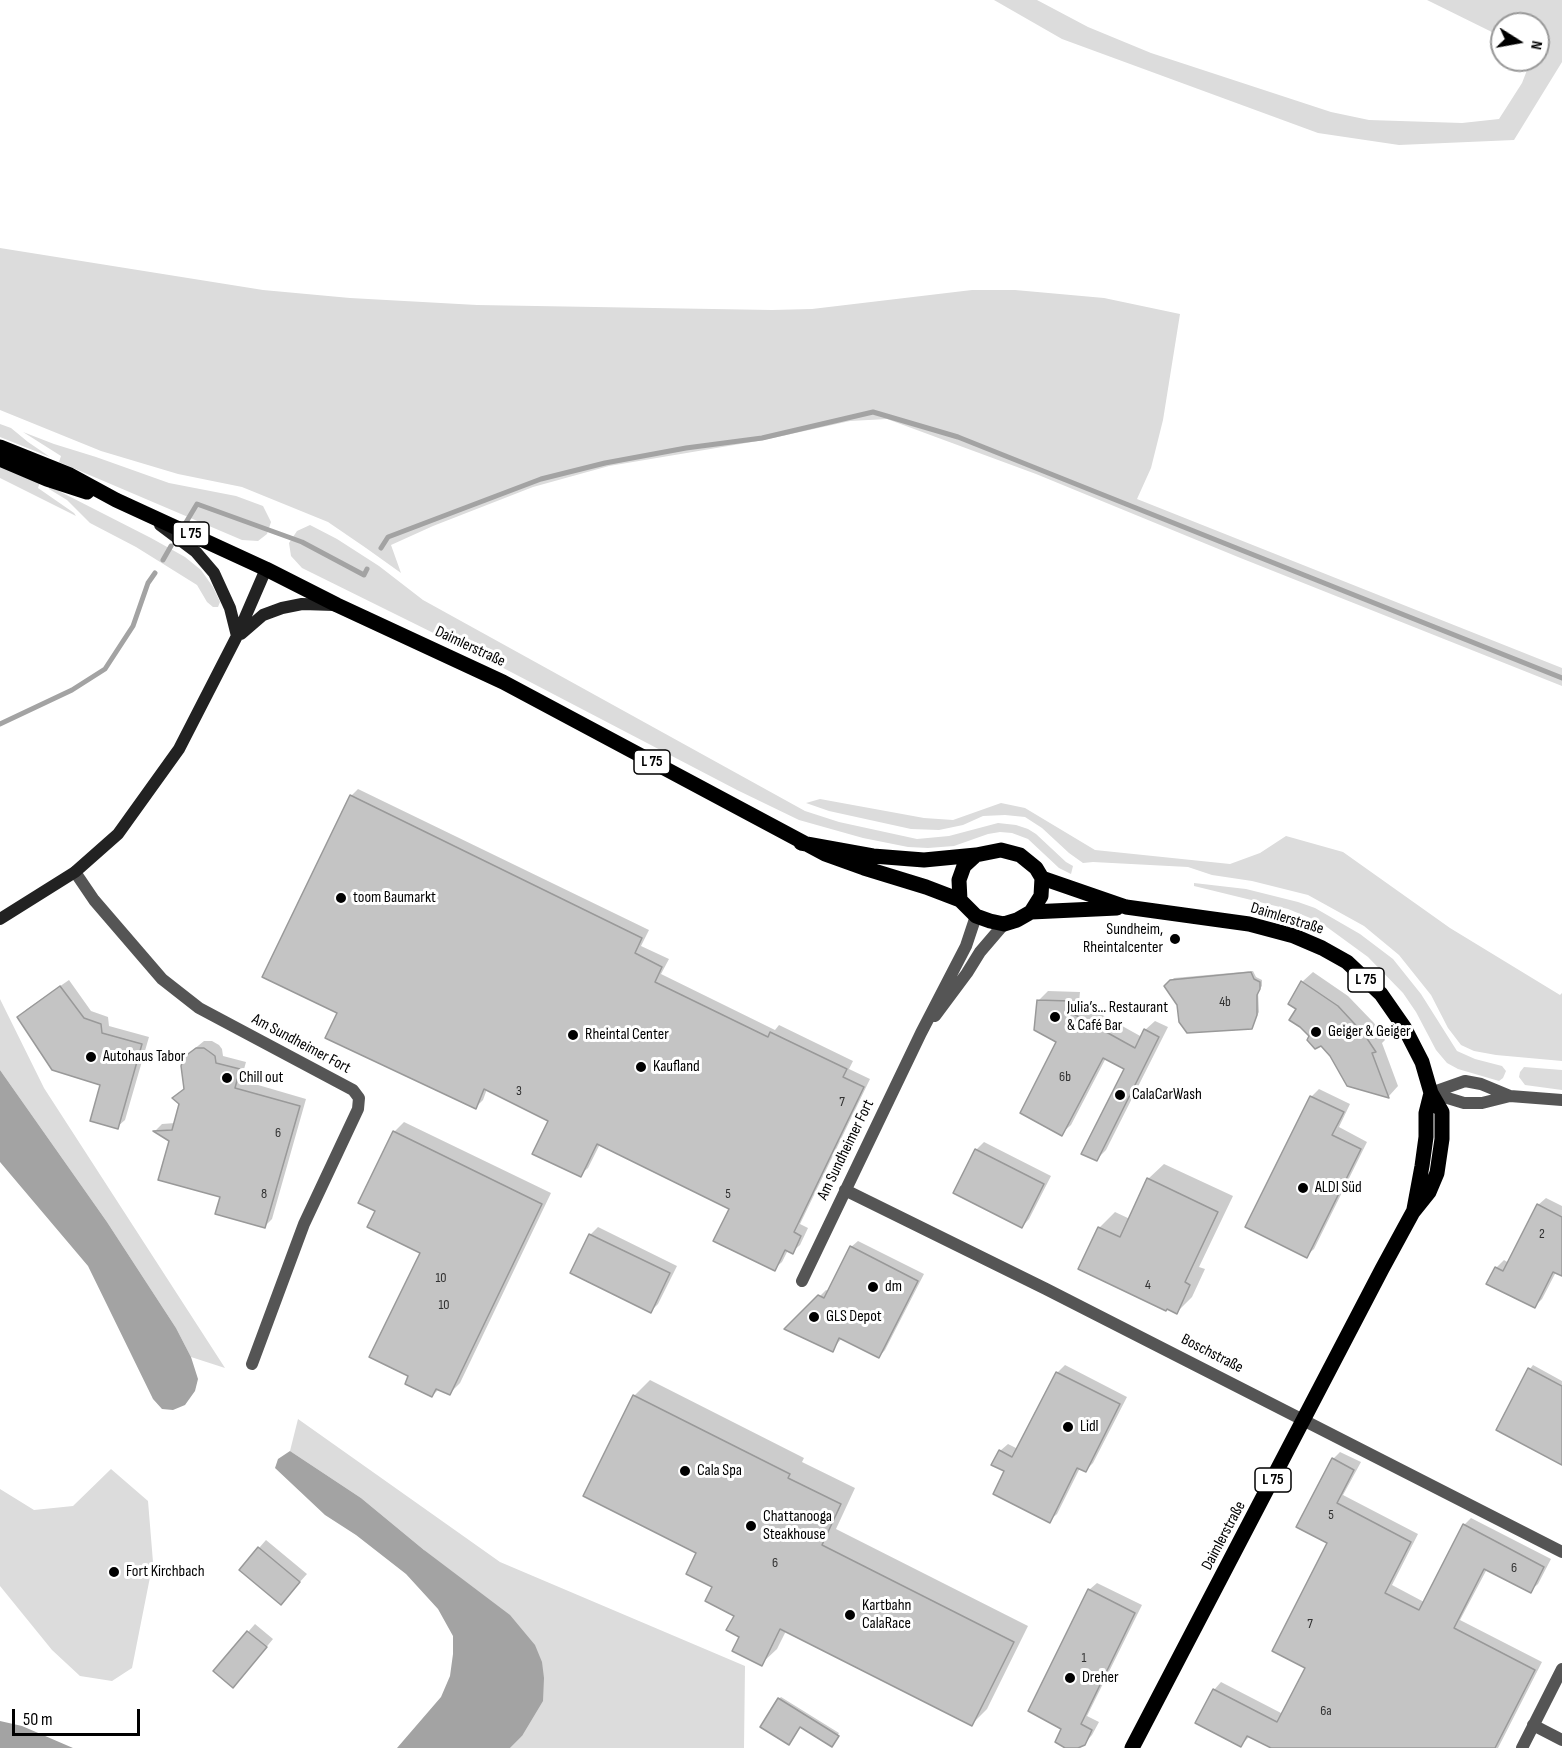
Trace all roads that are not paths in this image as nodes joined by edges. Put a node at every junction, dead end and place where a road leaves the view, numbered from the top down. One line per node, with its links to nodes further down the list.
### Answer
1 (0, 447): 3 (main road, Daimlerstraße / L 75)
2 (0, 459): 3 (main road, Daimlerstraße / L 75)
3 (116, 500): 4 (main road, Daimlerstraße / L 75)
4 (144, 512): 5 (main road, Daimlerstraße / L 75); 7 (street)
5 (266, 569): 6 (main road, Daimlerstraße / L 75); 7 (street)
6 (337, 605): 7 (street); 8 (main road, Daimlerstraße / L 75)
7 (237, 636): 10 (street)
8 (801, 843): 9 (main road, Daimlerstraße / L 75); 12 (main road, Daimlerstraße / L 75)
9 (976, 855): 11 (main road, Daimlerstraße / L 75); 12 (main road)
10 (75, 872): 16 (street); 24 (street, Am Sundheimer Fort)
11 (1042, 878): 13 (main road, Daimlerstraße / L 75); 14 (main road)
12 (960, 900): 15 (main road, Daimlerstraße / L 75)
13 (1126, 907): 14 (main road, Daimlerstraße / L 75); 19 (main road, Daimlerstraße / L 75)
14 (1031, 912): 17 (main road, Daimlerstraße / L 75)
15 (976, 916): 17 (main road, Daimlerstraße / L 75); 18 (street, Am Sundheimer Fort)
16 (0, 919)
17 (1004, 924): 18 (street, Am Sundheimer Fort)
18 (921, 1033): 22 (street, Am Sundheimer Fort)
19 (1431, 1094): 20 (street); 20 (street); 25 (main road, Daimlerstraße / L 75)
20 (1510, 1096): 21 (street)
21 (1562, 1100)
22 (845, 1190): 23 (street, Am Sundheimer Fort); 25 (street, Boschstraße)
23 (802, 1281)
24 (252, 1364)
25 (1305, 1420): 26 (street, Boschstraße); 30 (main road, Daimlerstraße / L 75)
26 (1562, 1552)
27 (1562, 1669): 28 (street)
28 (1533, 1725): 29 (street); 31 (street)
29 (1562, 1740)
30 (1132, 1748)
31 (1522, 1748)

